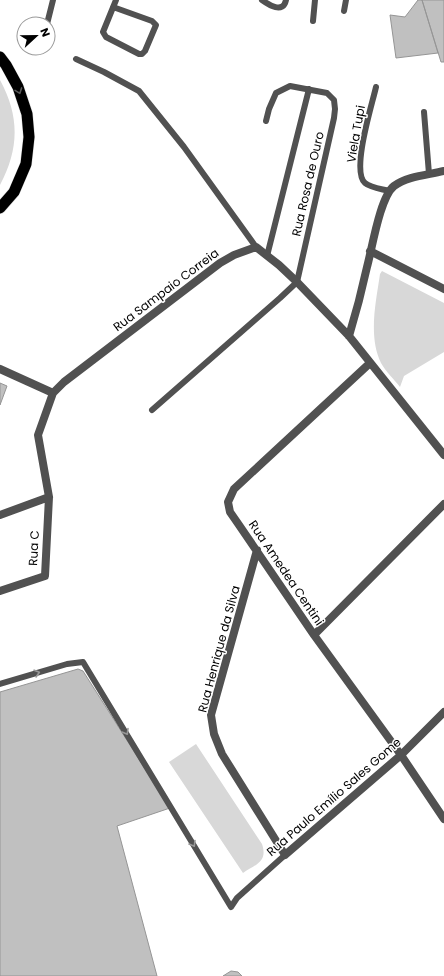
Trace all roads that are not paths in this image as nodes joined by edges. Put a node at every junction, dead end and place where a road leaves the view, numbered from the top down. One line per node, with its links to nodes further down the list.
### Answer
1 (53, 0): 9 (lane)
2 (116, 0): 7 (lane)
3 (262, 0): 4 (lane)
4 (286, 0)
5 (315, 0): 10 (lane)
6 (346, 0): 8 (lane)
7 (113, 7): 7 (lane)
8 (344, 11)
9 (49, 16)
10 (313, 21)
11 (0, 57): 20 (highway, one-way to 20)
12 (76, 60): 21 (lane)
13 (376, 87): 19 (lane, Viela Tupi)
14 (309, 89): 16 (lane); 23 (lane); 24 (lane, Rua Rosa de Ouro)
15 (424, 112): 18 (lane)
16 (266, 121)
17 (444, 171): 18 (street)
18 (429, 174): 19 (street)
19 (389, 191): 22 (street)
20 (0, 208)
21 (256, 247): 23 (street); 29 (street, Rua Sampaio Correia)
22 (370, 251): 25 (street); 26 (street)
23 (268, 256): 24 (street)
24 (297, 282): 26 (street); 30 (lane)
25 (444, 289)
26 (349, 336): 27 (street)
27 (370, 363): 31 (street); 35 (street, Rua Amedea Centini)
28 (0, 369): 29 (street)
29 (53, 393): 32 (street, Rua Sampaio Correia)
30 (152, 410)
31 (444, 455)
32 (49, 497): 34 (street); 36 (street, Rua C)
33 (444, 504): 37 (street)
34 (0, 515)
35 (257, 550): 37 (street, Rua Amedea Centini); 42 (street, Rua Henrique da Silva)
36 (0, 592)
37 (314, 635): 40 (street, Rua Amedea Centini)
38 (0, 684): 42 (lane, Rua Paulo Emílio Sales Gome, one-way to 42)
39 (444, 712): 40 (street, Rua Paulo Emílio Sales Gome)
40 (401, 756): 41 (street, Rua Amedea Centini); 42 (street, Rua Paulo Emílio Sales Gome)
41 (444, 819)
42 (285, 855)

